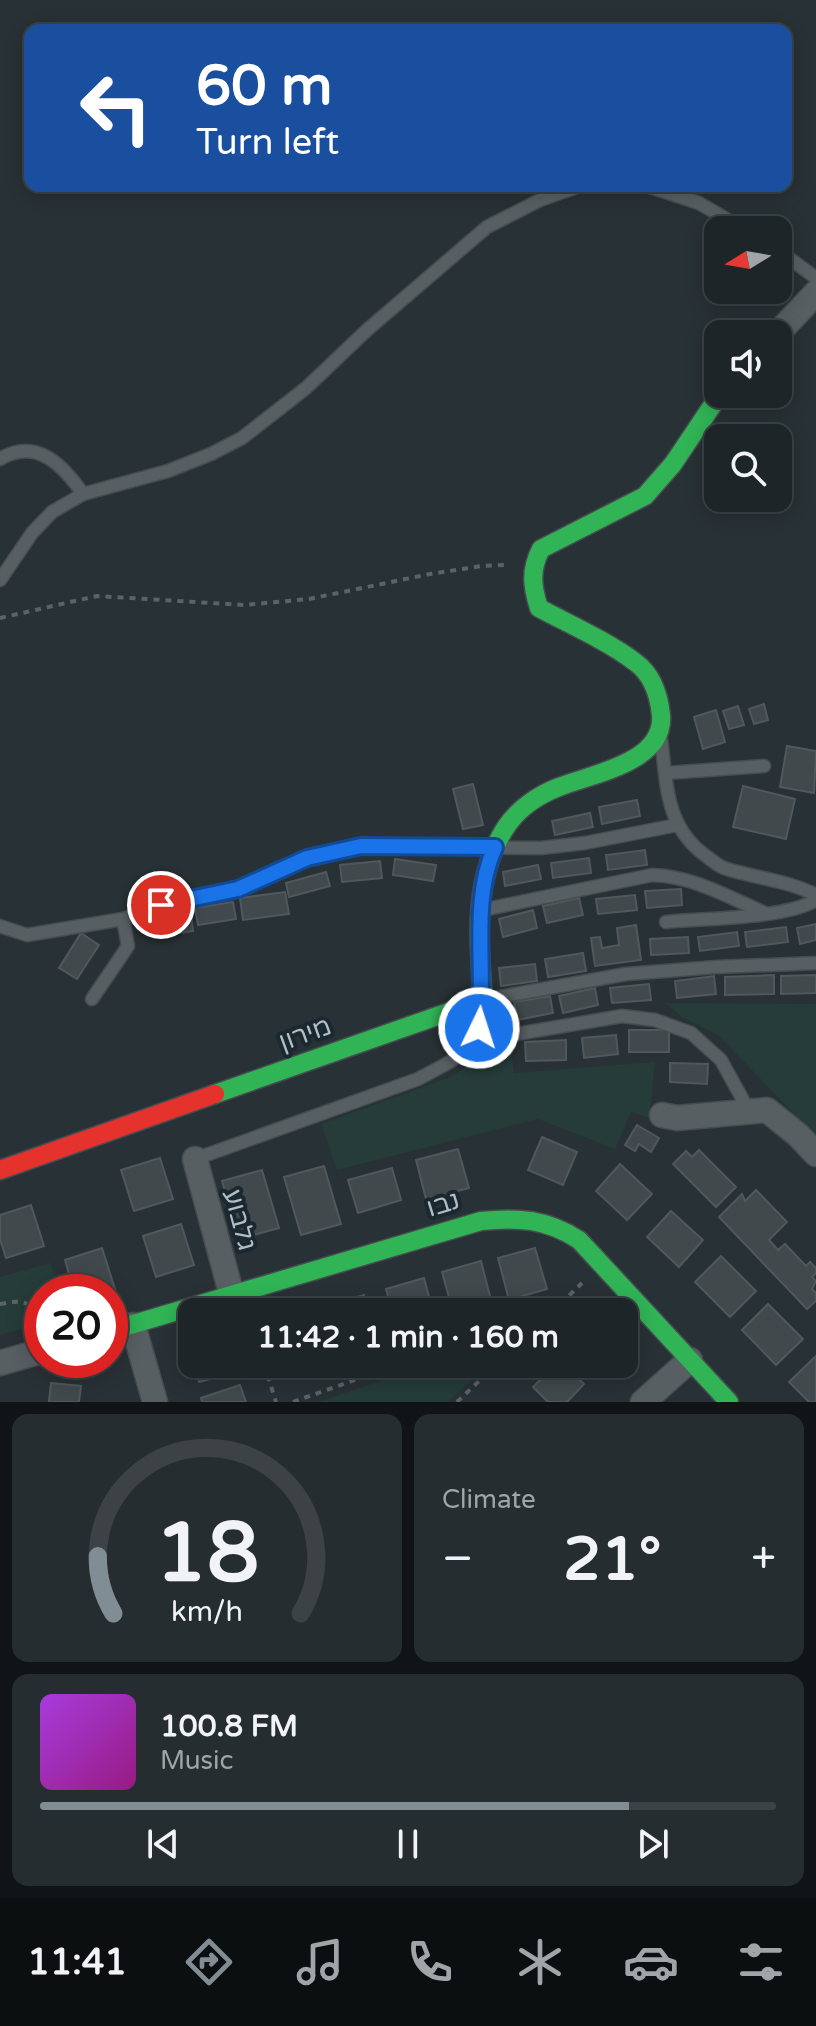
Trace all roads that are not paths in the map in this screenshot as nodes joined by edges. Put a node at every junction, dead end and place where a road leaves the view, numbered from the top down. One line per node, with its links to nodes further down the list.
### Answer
1 (563, 192): 10 (lane)
2 (665, 192): 3 (lane)
3 (721, 216)
4 (792, 260): 5 (lane)
5 (816, 278)
6 (816, 293): 7 (street)
7 (790, 320)
8 (711, 408): 12 (street)
9 (0, 459): 10 (lane)
10 (83, 494): 11 (lane)
11 (0, 580)
12 (661, 735): 14 (lane); 16 (street)
13 (764, 766): 14 (lane)
14 (666, 773): 15 (lane)
15 (677, 825): 16 (lane); 17 (lane)
16 (495, 847): 18 (street); 20 (lane)
17 (816, 898): 19 (lane)
18 (482, 910): 19 (lane); 25 (street)
19 (765, 913): 21 (lane)
20 (123, 919): 22 (lane); 24 (lane)
21 (666, 922)
22 (0, 926)
23 (816, 963): 25 (lane)
24 (92, 999)
25 (483, 1000): 26 (lane); 31 (street, מירון)
26 (479, 1028): 27 (lane); 30 (lane)
27 (749, 1111): 28 (street); 29 (street)
28 (662, 1115)
29 (816, 1154)
30 (195, 1159): 32 (street, גלבוע)
31 (0, 1170)
32 (232, 1296): 33 (street, נבו); 36 (street, נבו)
33 (128, 1326)
34 (128, 1343): 38 (street)
35 (24, 1356): 37 (street)
36 (690, 1360): 39 (street); 40 (street, נבו)
37 (0, 1363)
38 (155, 1402)
39 (643, 1402)
40 (729, 1402)

